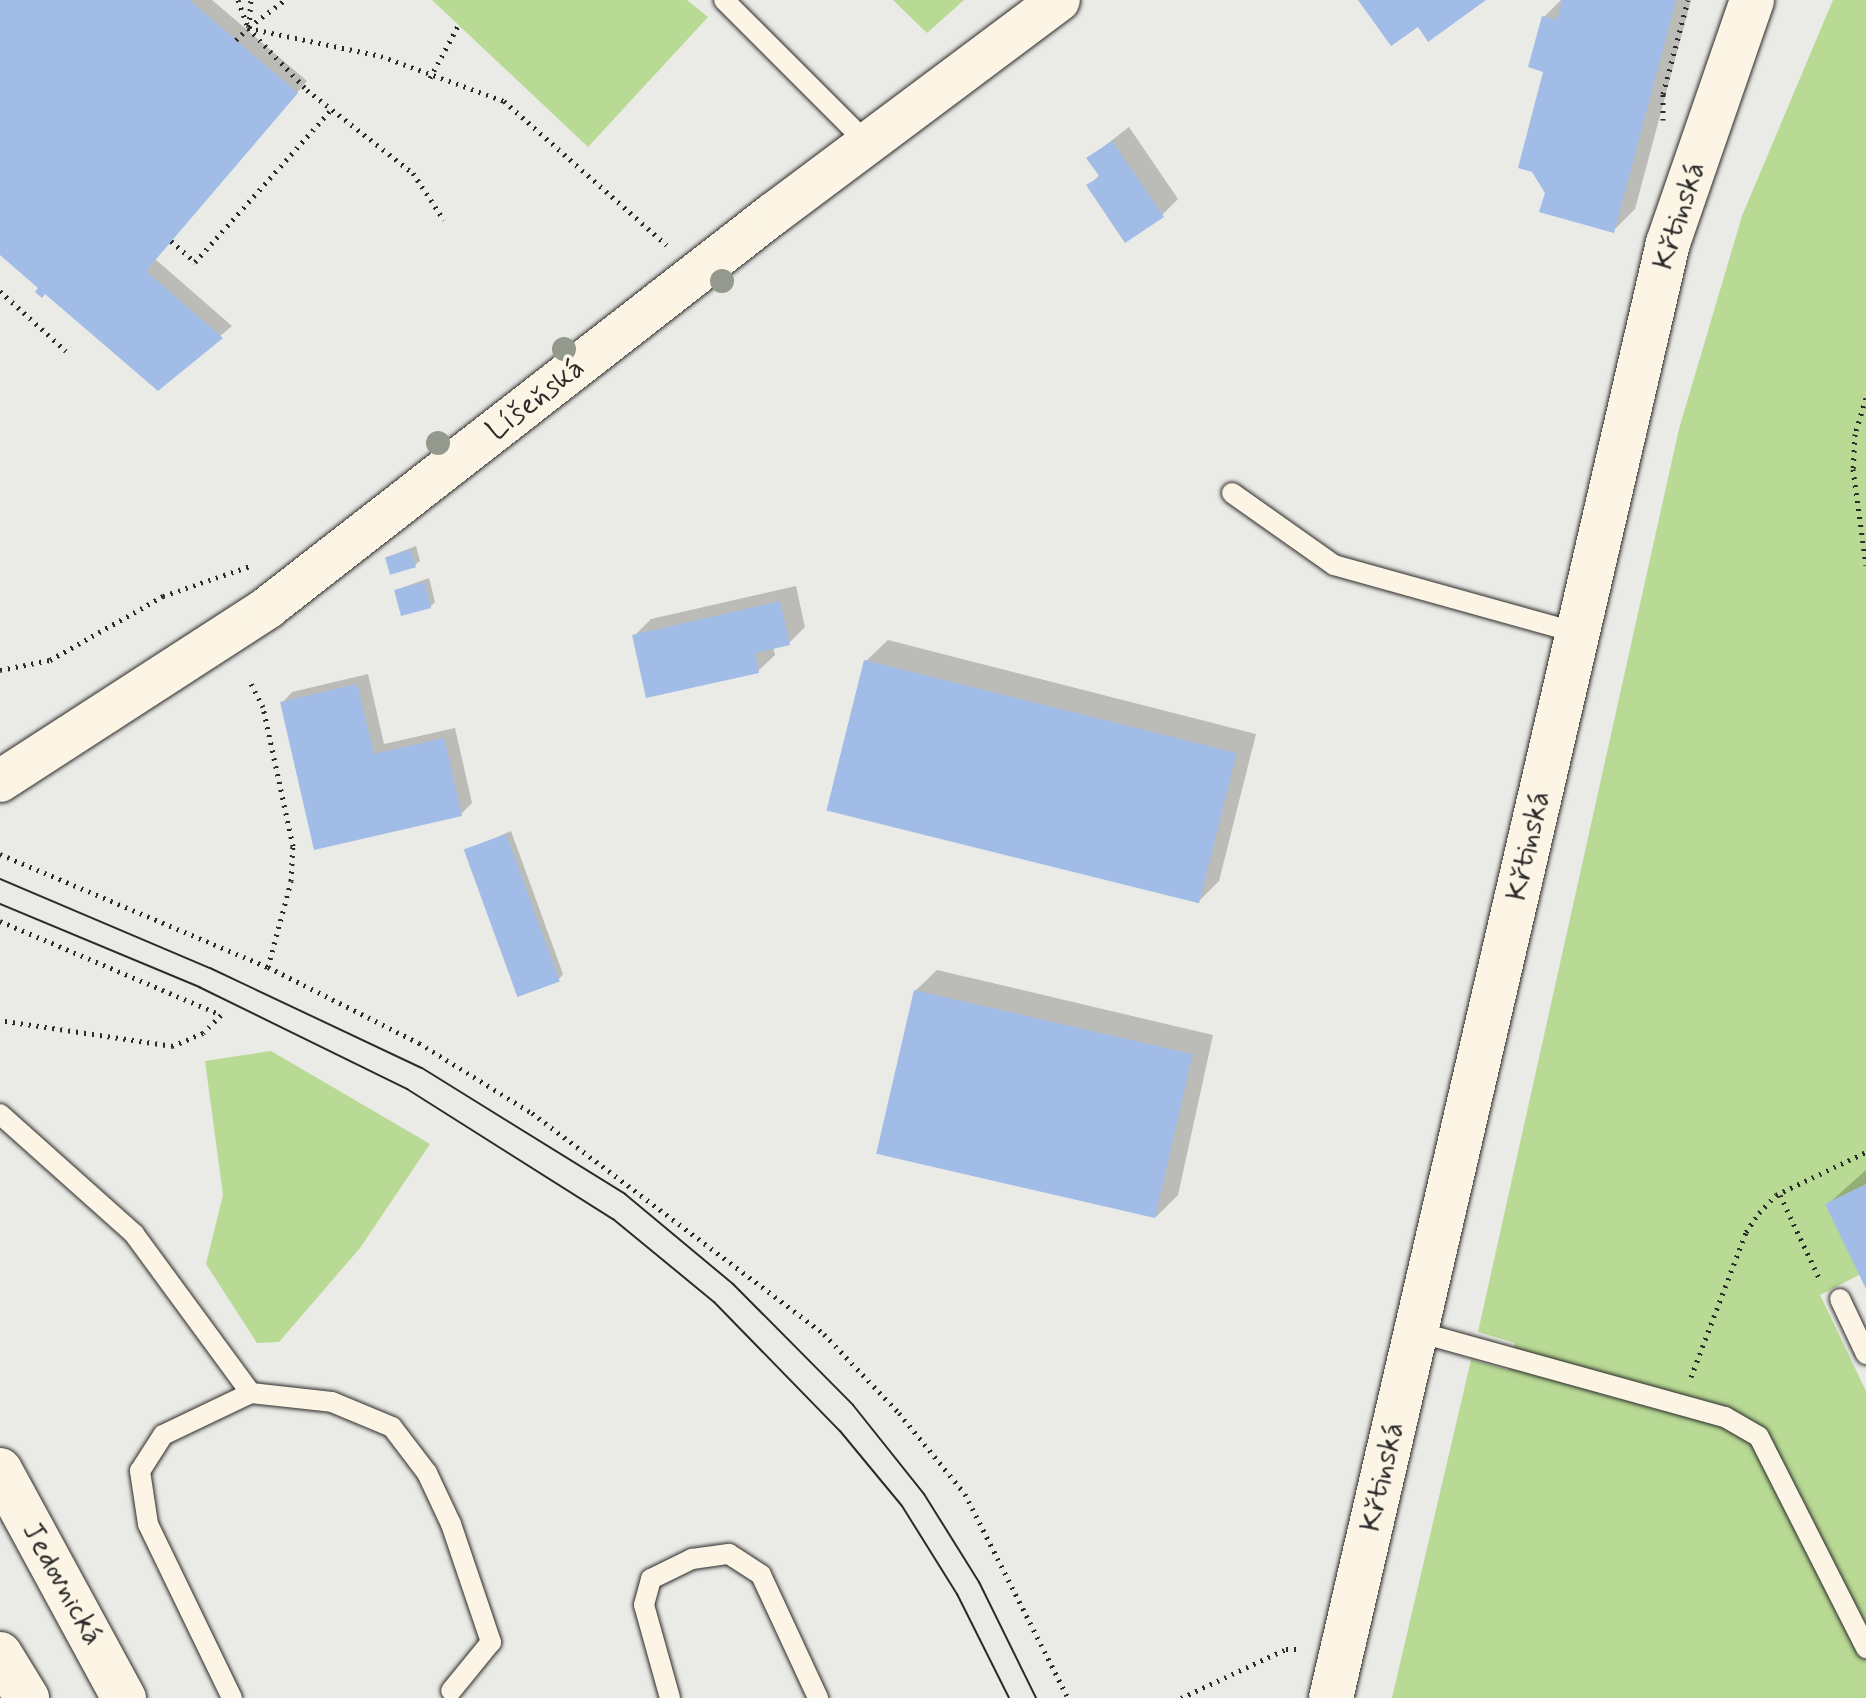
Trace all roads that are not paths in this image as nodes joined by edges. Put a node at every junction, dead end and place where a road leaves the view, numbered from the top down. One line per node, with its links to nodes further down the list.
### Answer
1 (724, 0): 4 (lane)
2 (1059, 0): 4 (street, Líšeňská)
3 (1752, 0): 6 (street, Křtinská)
4 (867, 143): 7 (street, Líšeňská)
5 (1232, 493): 6 (lane)
6 (1578, 633): 10 (street, Křtinská)
7 (0, 781)
8 (0, 1114): 12 (lane)
9 (1840, 1299): 11 (lane)
10 (1418, 1332): 14 (lane); 22 (street, Křtinská)
11 (1866, 1354)
12 (251, 1393): 16 (lane); 19 (lane)
13 (0, 1470): 18 (street, Jedovnická)
14 (1866, 1648)
15 (0, 1654): 17 (street)
16 (451, 1691)
17 (27, 1698)
18 (124, 1698)
19 (232, 1698)
20 (670, 1698): 21 (lane)
21 (818, 1698)
22 (1331, 1698)

